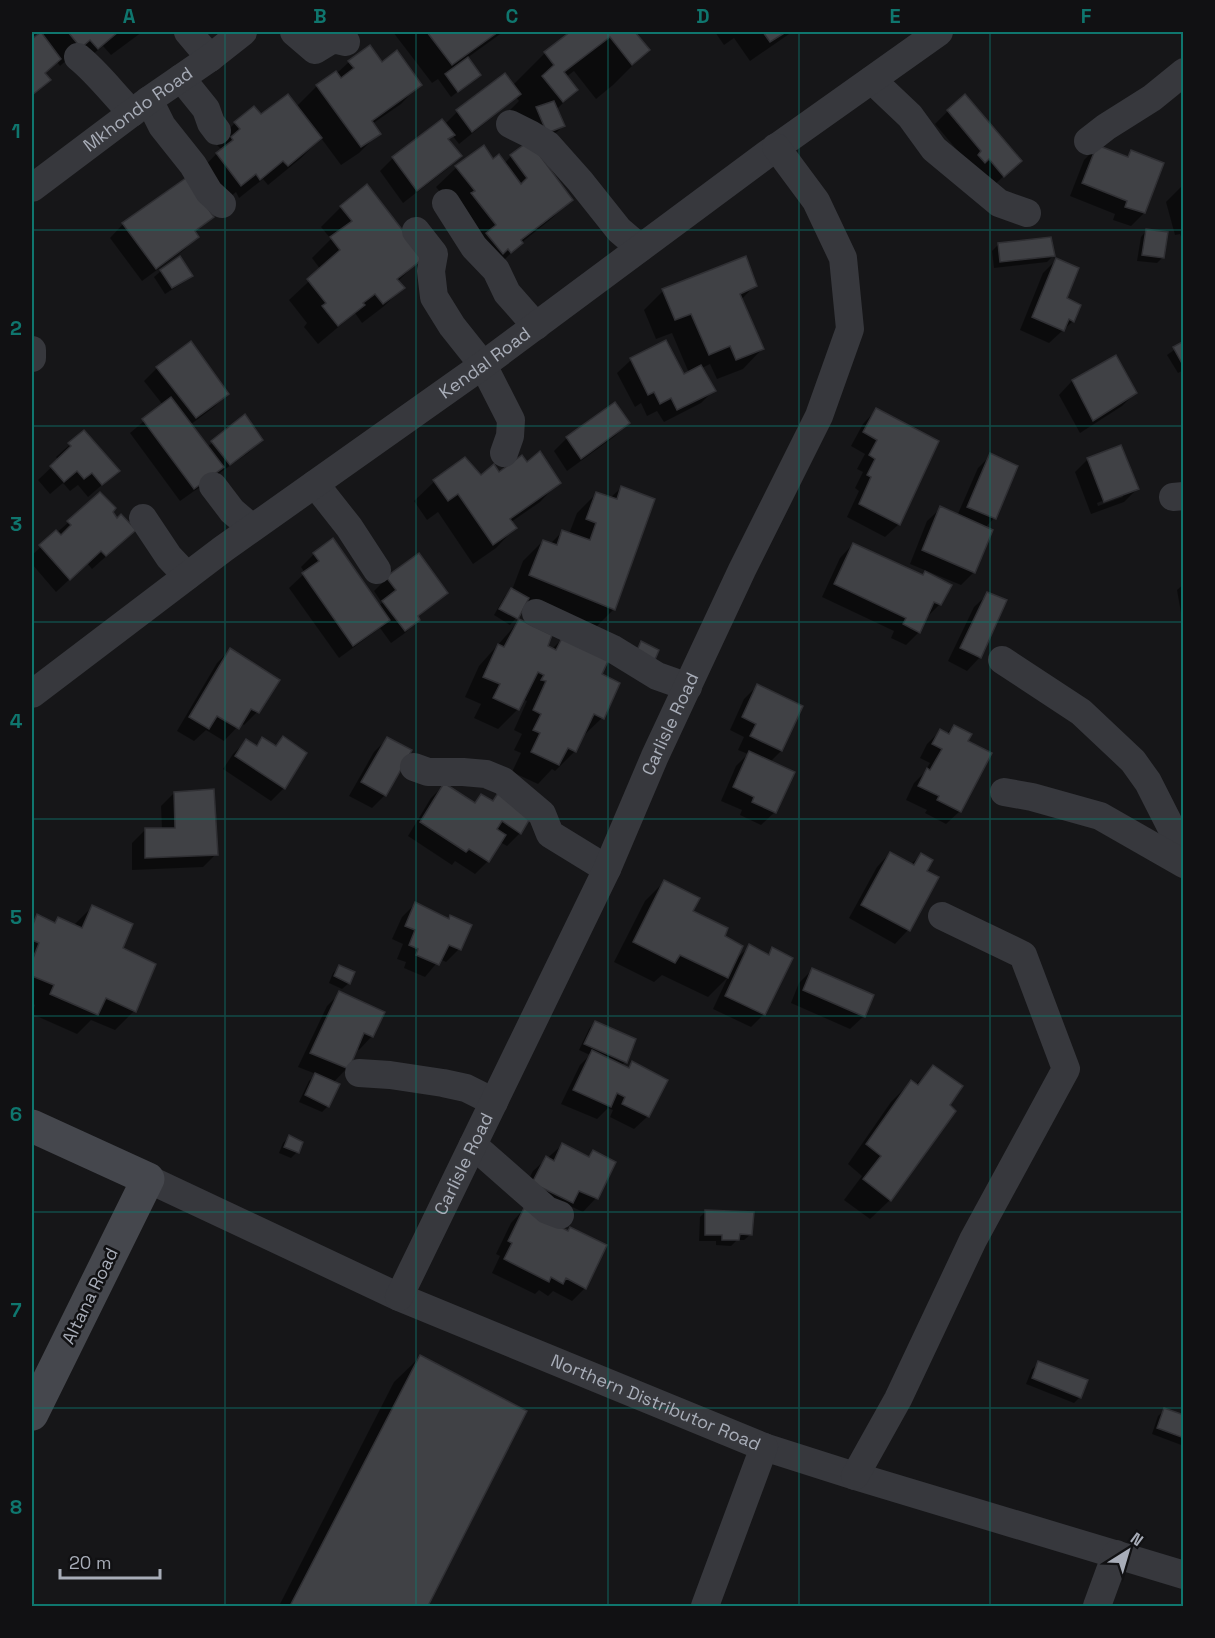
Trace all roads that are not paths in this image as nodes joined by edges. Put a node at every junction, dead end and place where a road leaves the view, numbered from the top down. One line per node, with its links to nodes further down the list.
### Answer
1 (188, 32): 8 (street)
2 (243, 32): 8 (street, Mkhondo Road)
3 (294, 32): 6 (street)
4 (939, 32): 5 (street, Kendal Road)
5 (909, 40): 11 (street, Kendal Road)
6 (346, 42)
7 (78, 57): 12 (street)
8 (210, 58): 10 (street, Mkhondo Road)
9 (1184, 72): 15 (street)
10 (180, 78): 12 (street, Mkhondo Road); 14 (street)
11 (872, 80): 16 (street, Kendal Road); 20 (street)
12 (140, 107): 17 (street, Mkhondo Road); 19 (street)
13 (510, 124): 22 (street)
14 (217, 131)
15 (1088, 141)
16 (776, 147): 22 (street, Kendal Road); 36 (street, Carlisle Road)
17 (32, 188)
18 (446, 203): 23 (street)
19 (222, 204)
20 (1027, 213)
21 (416, 231): 26 (street)
22 (640, 248): 23 (street, Kendal Road)
23 (536, 326): 26 (street, Kendal Road)
24 (32, 350): 25 (street)
25 (32, 357)
26 (483, 365): 27 (street); 28 (street, Kendal Road)
27 (504, 453)
28 (315, 484): 31 (street, Kendal Road); 32 (street)
29 (213, 486): 31 (street)
30 (143, 518): 33 (street)
31 (252, 528): 33 (street, Kendal Road)
32 (377, 570)
33 (187, 576): 37 (street, Kendal Road)
34 (536, 613): 36 (street)
35 (1002, 660): 40 (street)
36 (688, 687): 42 (street, Carlisle Road)
37 (32, 694)
38 (414, 767): 42 (street)
39 (1004, 792): 41 (street)
40 (1184, 853)
41 (1184, 864)
42 (607, 869): 45 (street, Carlisle Road)
43 (942, 916): 53 (street)
44 (358, 1073): 45 (street)
45 (494, 1102): 47 (street, Carlisle Road)
46 (32, 1126): 48 (main road)
47 (473, 1145): 49 (street); 50 (street, Carlisle Road)
48 (148, 1179): 50 (street, Northern Distributor Road); 51 (main road, Altana Road)
49 (560, 1215)
50 (399, 1297): 52 (street, Northern Distributor Road)
51 (32, 1414)
52 (764, 1447): 53 (street, Northern Distributor Road); 56 (street)
53 (855, 1476): 54 (street, Northern Distributor Road)
54 (1116, 1554): 55 (street, Northern Distributor Road); 57 (street)
55 (1184, 1575)
56 (705, 1606)
57 (1097, 1606)

